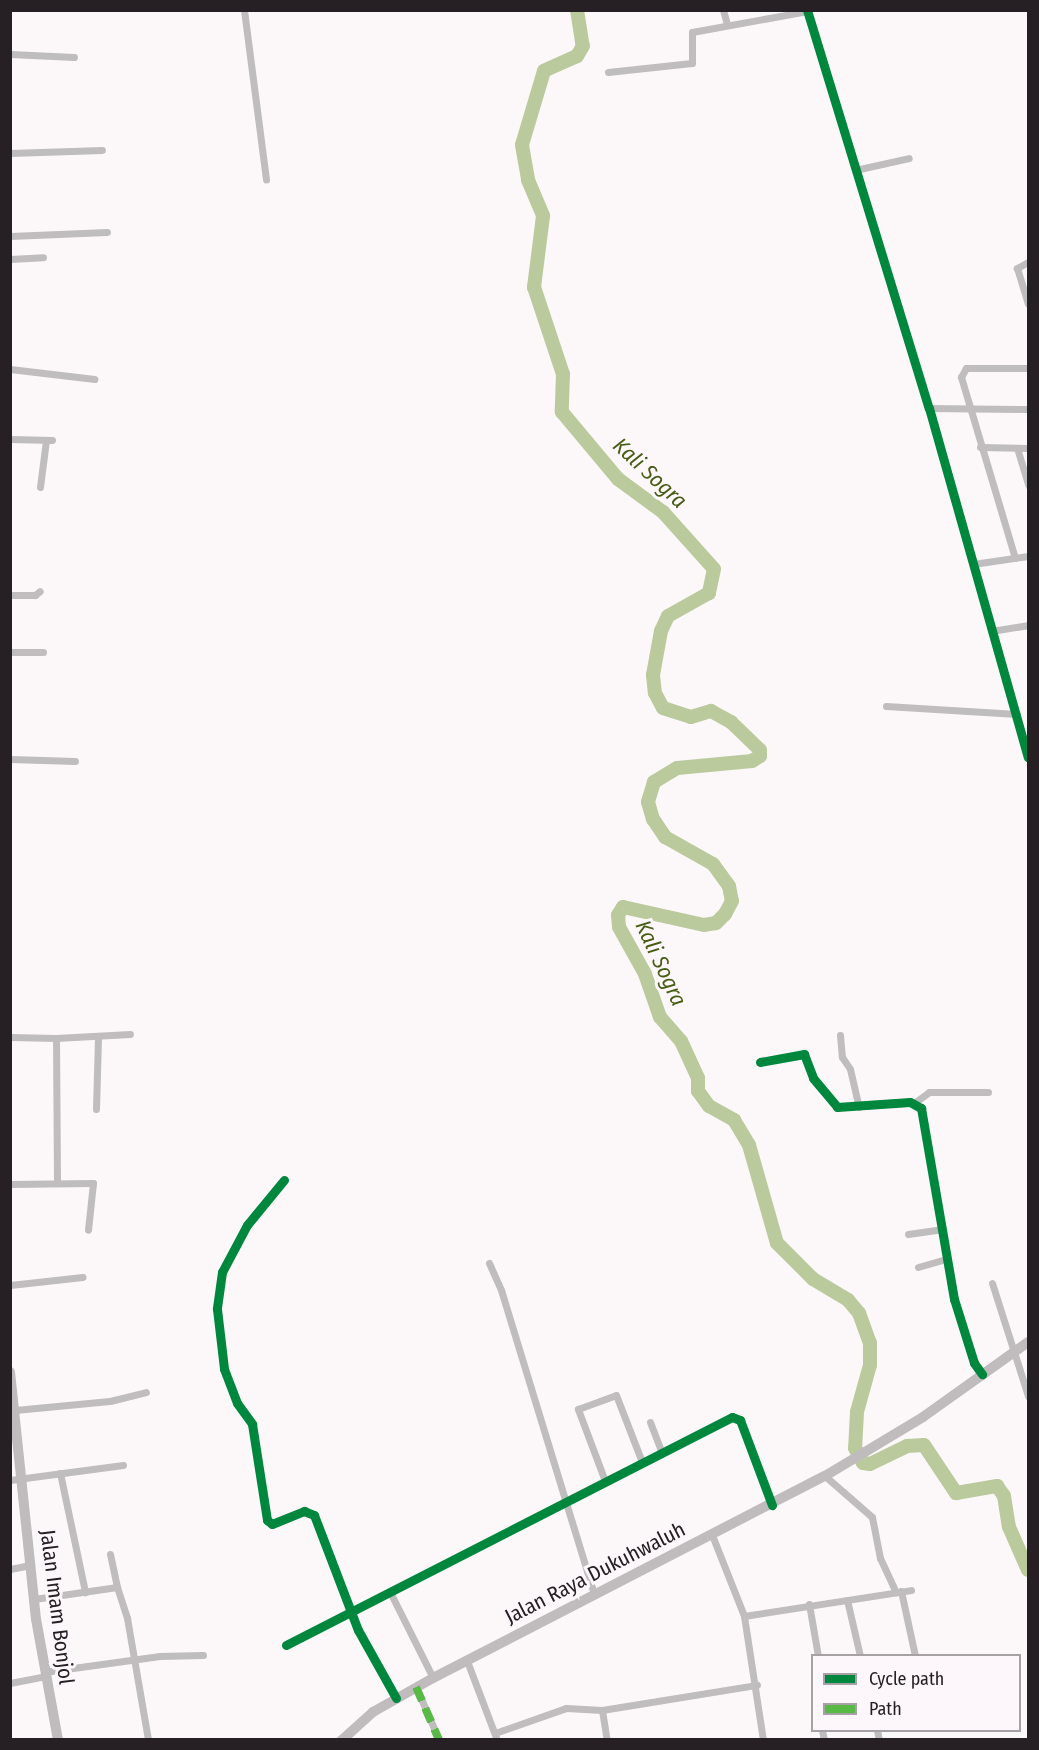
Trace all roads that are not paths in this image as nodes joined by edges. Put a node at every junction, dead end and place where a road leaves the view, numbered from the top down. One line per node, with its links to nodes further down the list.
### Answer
1 (244, 10): 12 (street)
2 (723, 10): 4 (street)
3 (807, 11): 4 (street); 11 (street)
4 (727, 24): 7 (street)
5 (10, 54): 6 (street)
6 (74, 57)
7 (608, 72)
8 (102, 150): 9 (street)
9 (10, 153)
10 (909, 158): 11 (street)
11 (855, 170): 22 (street)
12 (266, 180)
13 (107, 232): 14 (street)
14 (10, 236)
15 (43, 258): 16 (street)
16 (10, 259)
17 (1029, 262): 18 (street)
18 (1029, 303)
19 (1029, 368): 23 (street)
20 (10, 369): 21 (street)
21 (94, 379)
22 (928, 408): 23 (street); 33 (street)
23 (969, 408): 24 (street); 26 (street)
24 (1029, 409)
25 (10, 439): 30 (street)
26 (980, 447): 27 (street); 32 (street)
27 (1017, 448): 28 (street); 29 (street)
28 (1029, 448)
29 (1029, 485)
30 (40, 487)
31 (1029, 556): 32 (street)
32 (1015, 558): 33 (street)
33 (973, 564): 37 (street)
34 (40, 591): 35 (street)
35 (10, 595)
36 (1029, 625): 37 (street)
37 (991, 631): 41 (street)
38 (10, 651): 39 (street)
39 (43, 652)
40 (886, 706): 41 (street)
41 (1017, 714): 42 (street)
42 (1029, 757)
43 (10, 759): 44 (street)
44 (75, 761)
45 (130, 1034): 47 (street)
46 (840, 1035): 53 (street)
47 (98, 1036): 49 (street); 54 (street)
48 (10, 1037): 49 (street)
49 (56, 1038): 56 (street)
50 (760, 1062): 53 (street)
51 (988, 1092): 52 (street)
52 (914, 1103): 53 (street); 58 (street)
53 (860, 1107)
54 (96, 1109)
55 (285, 1180): 98 (street)
56 (57, 1182): 57 (street); 59 (street)
57 (10, 1184)
58 (942, 1228): 60 (street); 61 (street)
59 (88, 1230)
60 (908, 1234)
61 (945, 1259): 63 (street); 70 (street)
62 (489, 1263): 83 (street)
63 (918, 1267)
64 (83, 1277): 66 (street)
65 (992, 1283): 68 (street)
66 (10, 1285)
67 (1029, 1342): 68 (main road, Jalan Raya Dukuhwaluh)
68 (1014, 1353): 70 (main road, Jalan Raya Dukuhwaluh); 72 (street)
69 (10, 1372): 73 (main road, Jalan Imam Bonjol)
70 (982, 1374): 79 (main road, Jalan Raya Dukuhwaluh)
71 (146, 1392): 73 (street)
72 (1029, 1396)
73 (15, 1410): 80 (main road, Jalan Imam Bonjol)
74 (650, 1422): 75 (street)
75 (662, 1453): 76 (street); 84 (street)
76 (642, 1462): 82 (street); 82 (street)
77 (123, 1465): 78 (street)
78 (60, 1473): 80 (street); 91 (street)
79 (825, 1476): 84 (main road, Jalan Raya Dukuhwaluh); 93 (street)
80 (22, 1479): 81 (street); 87 (main road, Jalan Imam Bonjol)
81 (10, 1480)
82 (605, 1481): 83 (street)
83 (565, 1502): 92 (street); 94 (street)
84 (772, 1505): 85 (main road, Jalan Raya Dukuhwaluh)
85 (712, 1534): 94 (main road, Jalan Raya Dukuhwaluh); 99 (street)
86 (110, 1554): 89 (street)
87 (31, 1565): 88 (street); 95 (main road, Jalan Imam Bonjol)
88 (10, 1569)
89 (117, 1587): 91 (street); 105 (street)
90 (911, 1590): 93 (street)
91 (85, 1592): 95 (street)
92 (390, 1592): 98 (street); 108 (street)
93 (899, 1592): 96 (street); 103 (street)
94 (594, 1595): 106 (main road, Jalan Raya Dukuhwaluh)
95 (34, 1599): 107 (main road, Jalan Imam Bonjol)
96 (847, 1600): 97 (street); 102 (street)
97 (809, 1604): 99 (street); 101 (street)
98 (351, 1612): 100 (street); 112 (street)
99 (744, 1616): 110 (street)
100 (286, 1645)
101 (818, 1654)
102 (860, 1654)
103 (914, 1654)
104 (203, 1655): 105 (street)
105 (135, 1661): 107 (street); 116 (street)
106 (467, 1661): 108 (main road, Jalan Raya Dukuhwaluh); 114 (street)
107 (44, 1674): 109 (street); 115 (main road, Jalan Imam Bonjol)
108 (433, 1678): 111 (main road, Jalan Raya Dukuhwaluh)
109 (10, 1683)
110 (757, 1685): 113 (street); 120 (street)
111 (416, 1687): 112 (main road, Jalan Raya Dukuhwaluh); 118 (street)
112 (396, 1698): 117 (main road, Jalan Raya Dukuhwaluh)
113 (602, 1710): 114 (street); 119 (street)
114 (496, 1736)
115 (57, 1740)
116 (148, 1740)
117 (342, 1740)
118 (439, 1740)
119 (607, 1740)
120 (763, 1740)

